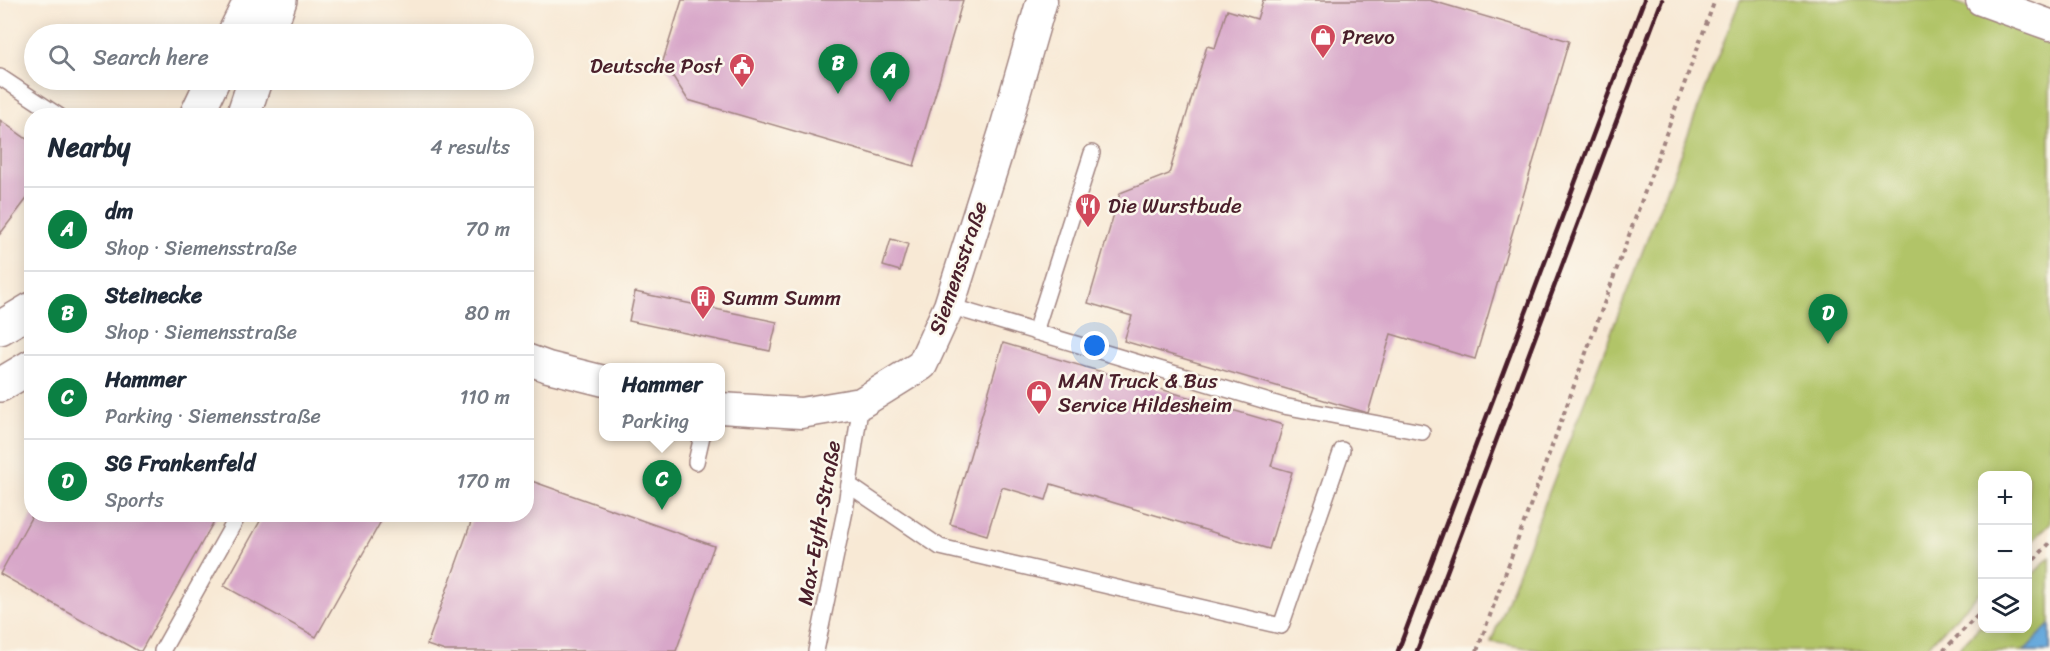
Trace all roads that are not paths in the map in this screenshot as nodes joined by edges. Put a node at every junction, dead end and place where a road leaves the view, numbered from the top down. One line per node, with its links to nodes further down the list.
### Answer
1 (251, 0): 5 (street)
2 (280, 0): 6 (street)
3 (1042, 0): 15 (street, Siemensstraße)
4 (1981, 0): 7 (street)
5 (239, 24)
6 (272, 24)
7 (2050, 25)
8 (0, 77): 11 (lane)
9 (208, 90): 12 (street)
10 (252, 90): 13 (street)
11 (47, 108)
12 (200, 108)
13 (246, 108)
14 (1092, 153): 18 (lane)
15 (949, 306): 18 (lane); 23 (street, Siemensstraße)
16 (24, 314): 17 (street)
17 (0, 328)
18 (1035, 332): 25 (lane)
19 (534, 362): 21 (street)
20 (24, 371): 22 (street)
21 (599, 380)
22 (0, 386)
23 (861, 403): 24 (street, Siemensstraße); 29 (lane, Max-Eyth-Straße)
24 (725, 408)
25 (1422, 432)
26 (701, 441): 28 (lane)
27 (1342, 450): 29 (lane)
28 (696, 462)
29 (849, 486): 32 (lane, Max-Eyth-Straße)
30 (235, 522): 31 (lane)
31 (162, 651)
32 (816, 651)

